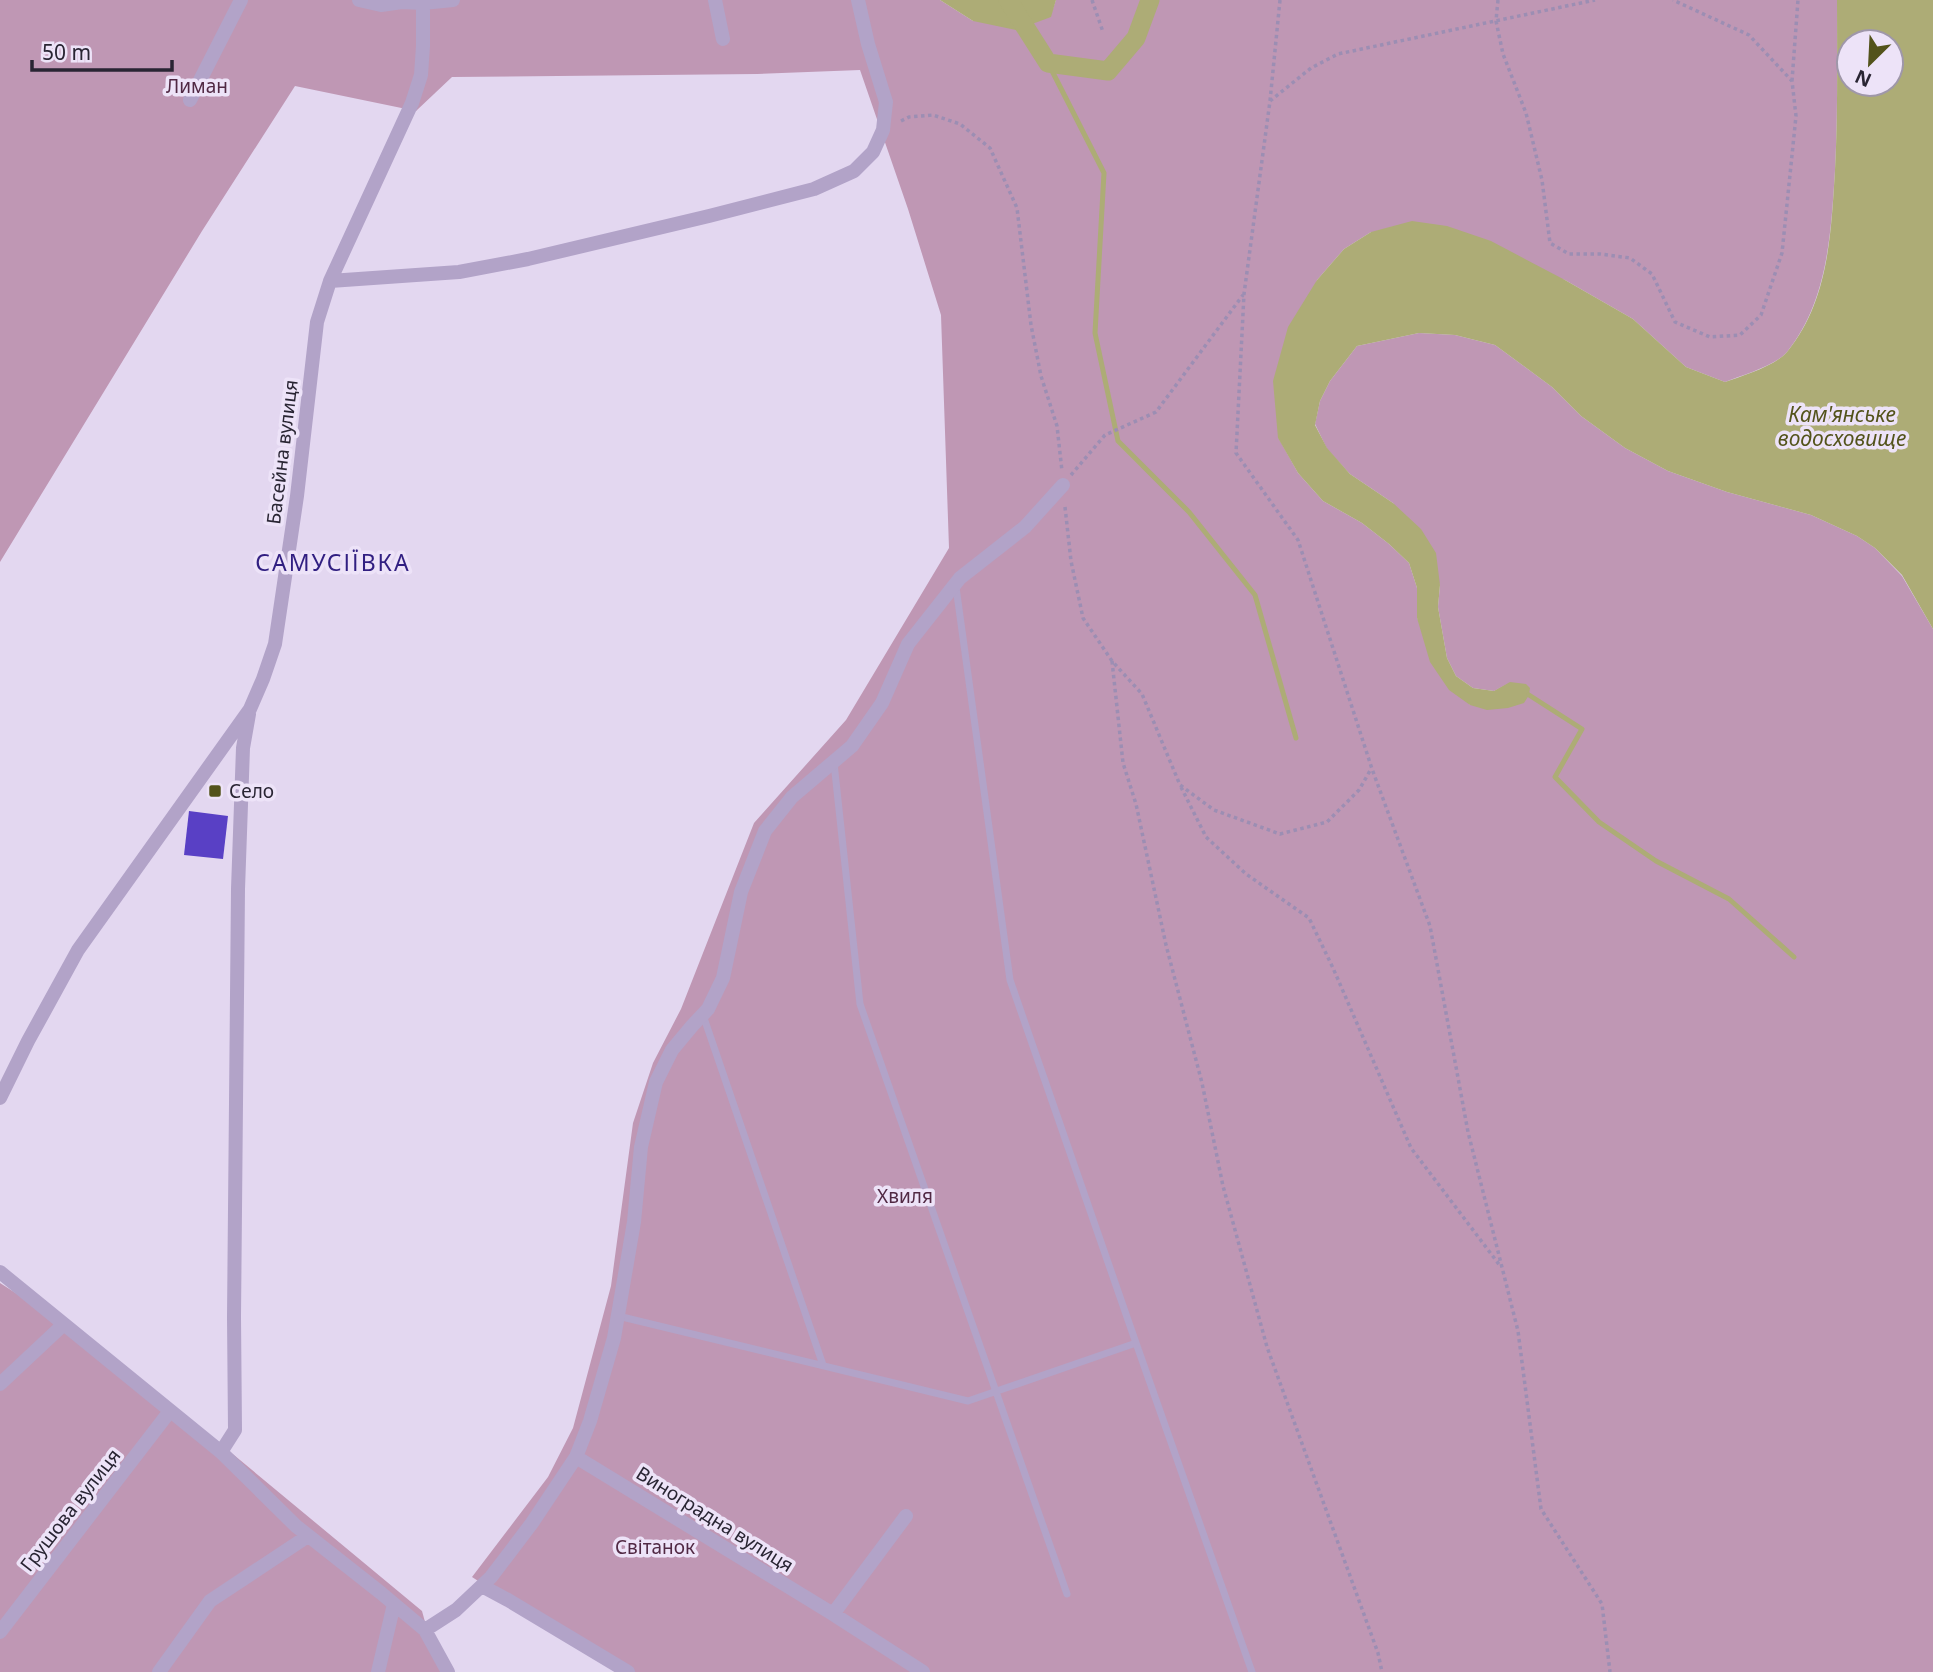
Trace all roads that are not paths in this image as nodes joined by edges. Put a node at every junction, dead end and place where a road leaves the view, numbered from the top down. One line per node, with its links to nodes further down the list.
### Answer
1 (242, 0): 9 (street)
2 (359, 0): 6 (street)
3 (453, 0): 7 (street)
4 (715, 0): 8 (street)
5 (858, 0): 10 (street)
6 (402, 1): 7 (street)
7 (423, 3): 10 (street, Басейна вулиця)
8 (723, 39)
9 (190, 100)
10 (330, 282): 13 (street, Басейна вулиця)
11 (1063, 485): 12 (street)
12 (955, 585): 14 (street); 20 (lane)
13 (250, 709): 16 (street); 25 (street)
14 (834, 763): 15 (street); 23 (lane)
15 (703, 1014): 18 (street); 21 (lane)
16 (0, 1098)
17 (0, 1272): 19 (street)
18 (618, 1316): 21 (lane); 26 (street)
19 (64, 1324): 22 (street); 24 (street)
20 (1136, 1343): 23 (lane); 40 (lane)
21 (822, 1366): 23 (lane)
22 (0, 1384)
23 (995, 1392): 30 (lane)
24 (170, 1411): 25 (street); 34 (street, Грушова вулиця)
25 (221, 1452): 28 (street)
26 (576, 1457): 29 (street); 32 (street, Виноградна вулиця)
27 (906, 1516): 32 (street)
28 (308, 1536): 31 (street); 35 (street)
29 (482, 1586): 33 (street); 38 (street)
30 (1067, 1594)
31 (394, 1604): 33 (street); 36 (street)
32 (833, 1614): 39 (street, Виноградна вулиця)
33 (425, 1630): 37 (street)
34 (0, 1632)
35 (159, 1672)
36 (378, 1672)
37 (448, 1672)
38 (628, 1672)
39 (923, 1672)
40 (1252, 1672)

